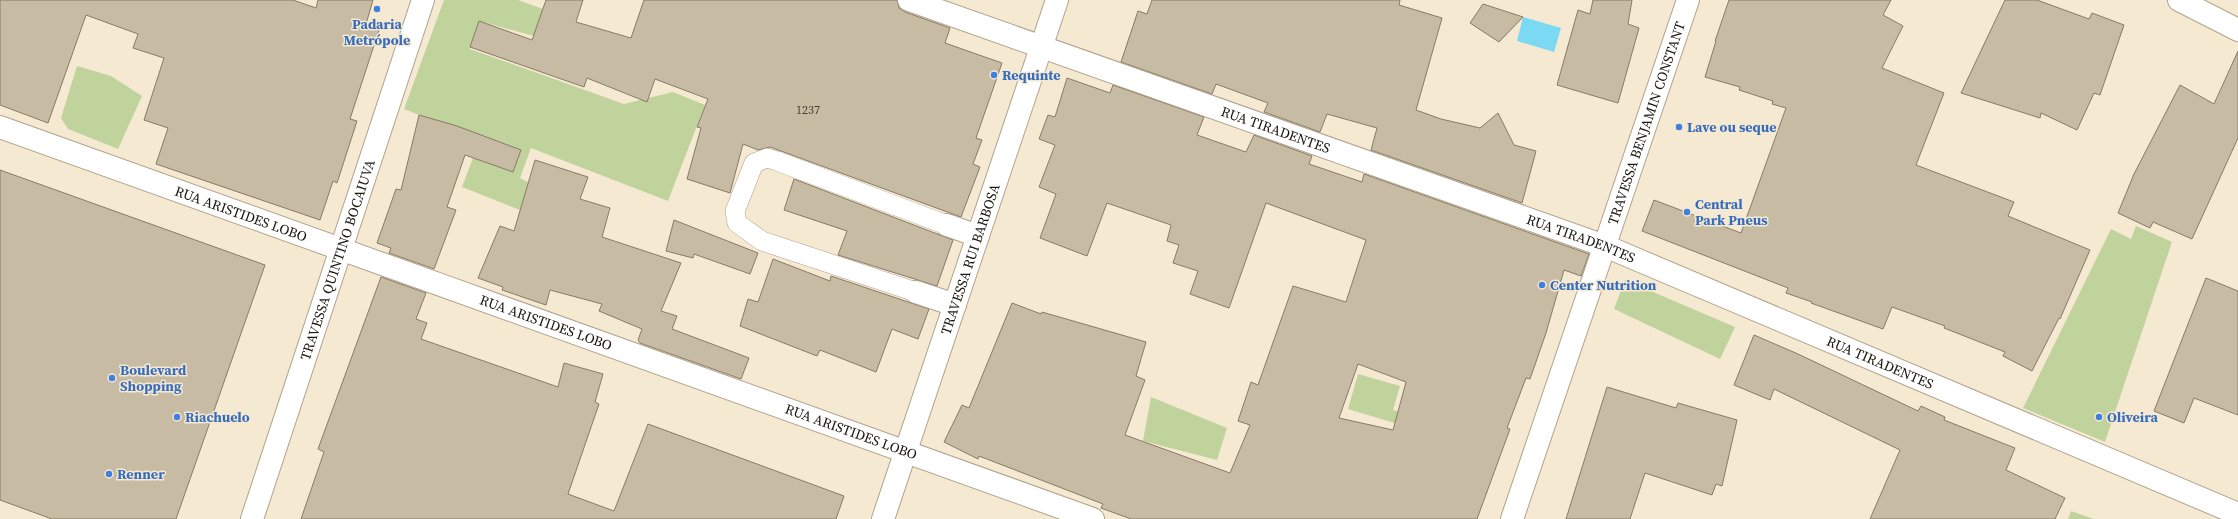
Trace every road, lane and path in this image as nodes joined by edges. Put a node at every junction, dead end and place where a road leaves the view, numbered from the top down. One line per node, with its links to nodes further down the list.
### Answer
1 (423, 0): 12 (street, TRAVESSA QUINTINO BOCAIUVA)
2 (909, 0): 7 (street, RUA TIRADENTES)
3 (1057, 0): 7 (street, TRAVESSA RUI BARBOSA)
4 (1688, 0): 11 (street, TRAVESSA BENJAMIN CONSTANT)
5 (2179, 0): 6 (street)
6 (2238, 30)
7 (1042, 46): 10 (street, TRAVESSA RUI BARBOSA); 11 (street, RUA TIRADENTES)
8 (0, 127): 12 (street, RUA ARISTIDES LOBO)
9 (947, 225): 10 (street); 13 (lane)
10 (978, 236): 14 (street, TRAVESSA RUI BARBOSA)
11 (1605, 246): 16 (street, RUA TIRADENTES); 20 (street, TRAVESSA BENJAMIN CONSTANT)
12 (340, 251): 15 (street, RUA ARISTIDES LOBO); 17 (street, TRAVESSA QUINTINO BOCAIUVA)
13 (916, 292): 14 (street)
14 (955, 305): 15 (street, TRAVESSA RUI BARBOSA)
15 (905, 450): 18 (street, TRAVESSA RUI BARBOSA); 19 (street, RUA ARISTIDES LOBO)
16 (2238, 514)
17 (252, 519)
18 (883, 519)
19 (1093, 519)
20 (1512, 519)

